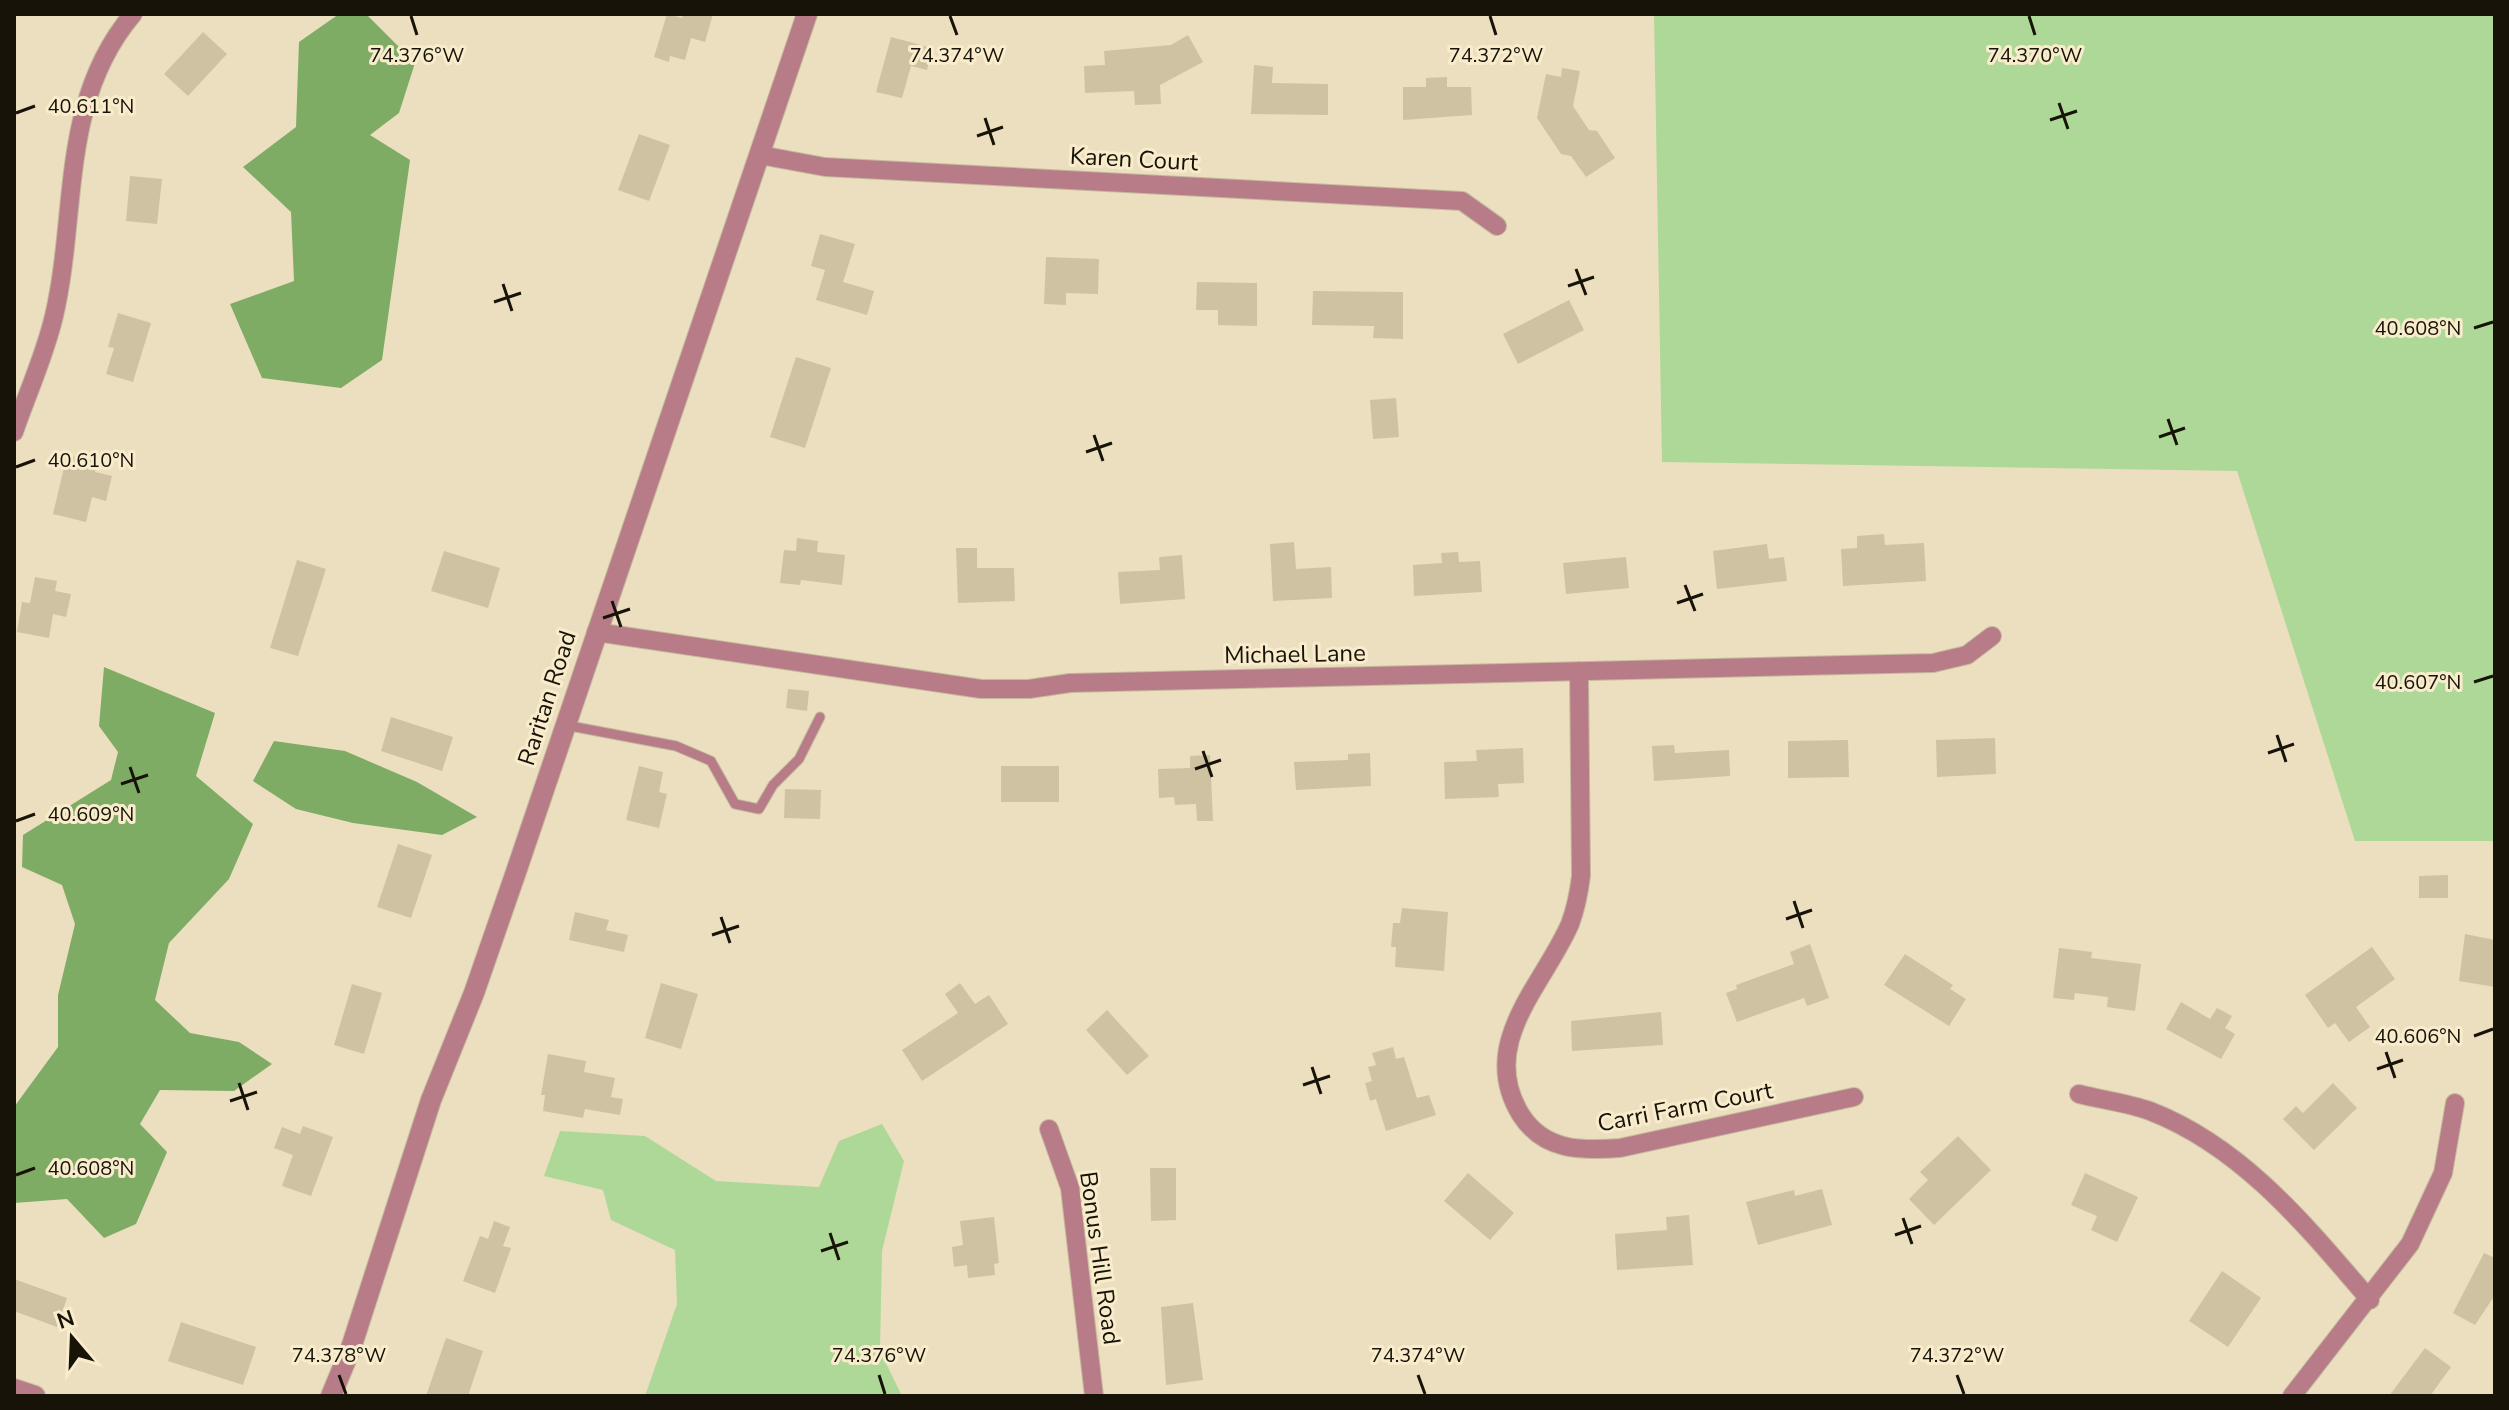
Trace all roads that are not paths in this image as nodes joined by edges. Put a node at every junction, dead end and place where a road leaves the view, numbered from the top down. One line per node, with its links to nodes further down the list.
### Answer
1 (133, 14): 5 (street)
2 (807, 14): 3 (street, Raritan Road)
3 (760, 155): 4 (street, Karen Court); 6 (street, Raritan Road)
4 (1497, 226)
5 (14, 432)
6 (596, 632): 8 (street, Michael Lane); 10 (street, Raritan Road)
7 (1992, 636): 8 (street, Michael Lane)
8 (1579, 671): 12 (street, Carri Farm Court)
9 (820, 717): 10 (lane)
10 (565, 725): 18 (street, Raritan Road)
11 (2079, 1094): 15 (street)
12 (1854, 1097)
13 (2455, 1103): 15 (street)
14 (1049, 1129): 19 (street, Bonus Hill Road)
15 (2370, 1300): 20 (street)
16 (14, 1389): 17 (street)
17 (35, 1396)
18 (331, 1396)
19 (1094, 1396)
20 (2292, 1396)

